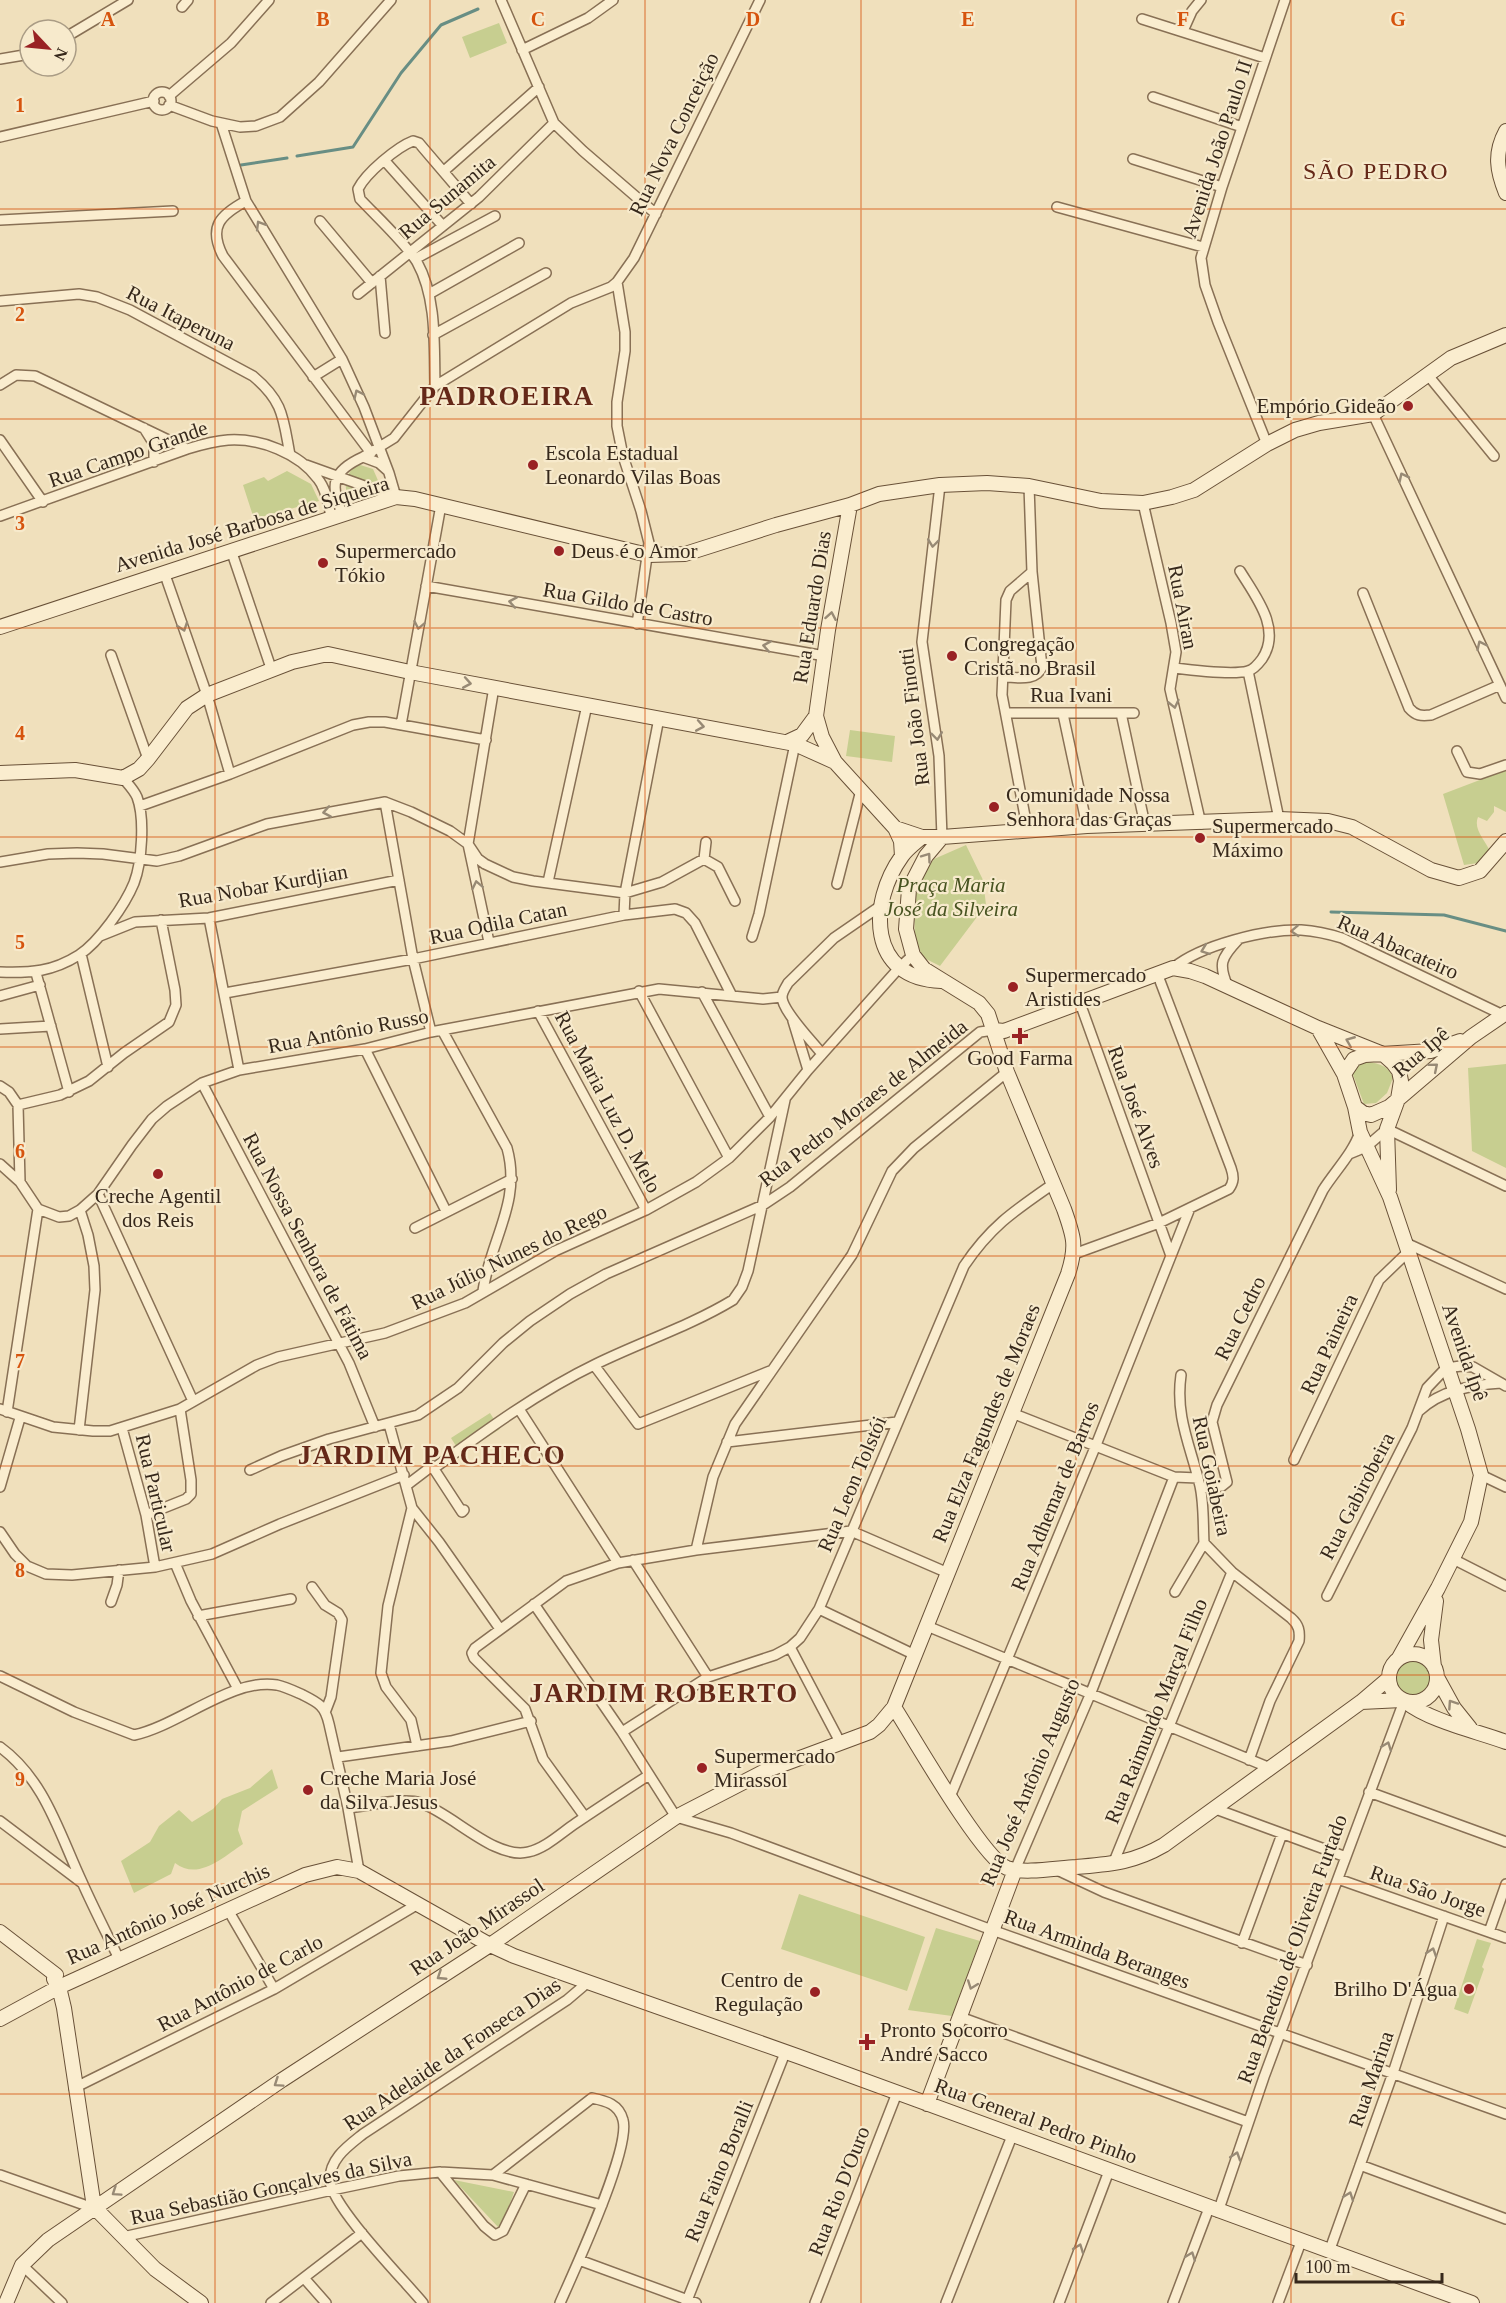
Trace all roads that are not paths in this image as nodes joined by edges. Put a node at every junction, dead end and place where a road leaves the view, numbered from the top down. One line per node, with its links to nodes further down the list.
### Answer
1 (128, 0): 10 (street)
2 (269, 0): 18 (street)
3 (391, 0): 19 (street)
4 (501, 0): 12 (street)
5 (614, 0): 12 (street)
6 (760, 0): 33 (street, Rua Nova Conceição)
7 (1201, 0): 11 (street)
8 (1285, 0): 14 (street, Avenida João Paulo II)
9 (1142, 19): 11 (street)
10 (78, 31)
11 (1183, 32): 14 (street)
12 (522, 50): 16 (street)
13 (18, 56): 15 (street)
14 (1265, 58): 21 (street, Avenida João Paulo II)
15 (0, 59)
16 (539, 87): 20 (street); 26 (street)
17 (1154, 98): 21 (street)
18 (169, 101): 19 (street); 23 (street)
19 (221, 123): 29 (street)
20 (555, 123): 30 (street, Rua Sunamita); 33 (street)
21 (1242, 127): 27 (street, Avenida João Paulo II)
22 (1506, 131): 28 (street)
23 (0, 137)
24 (1133, 159): 27 (street)
25 (385, 161): 26 (street); 37 (street); 40 (street)
26 (444, 171): 30 (street)
27 (1222, 187): 39 (street, Avenida João Paulo II)
28 (1506, 193)
29 (246, 201): 51 (street, one-way to 29); 53 (street)
30 (471, 204): 37 (street, Rua Sunamita)
31 (1057, 207): 39 (street)
32 (173, 211): 35 (street)
33 (656, 214): 44 (street, Rua Nova Conceição)
34 (495, 216): 40 (street)
35 (0, 220)
36 (320, 221): 43 (street)
37 (442, 226): 40 (street, Rua Sunamita)
38 (519, 243): 46 (street)
39 (1203, 248): 61 (street, Avenida João Paulo II)
40 (412, 256): 42 (street, Rua Sunamita); 46 (street)
41 (546, 273): 49 (street)
42 (381, 276): 43 (street, Rua Sunamita); 48 (street)
43 (372, 282): 45 (street, Rua Sunamita)
44 (617, 282): 55 (street); 81 (street)
45 (358, 294)
46 (429, 294): 49 (street)
47 (0, 301): 64 (street, Rua Itaperuna)
48 (385, 333)
49 (434, 335): 55 (street)
50 (1506, 335): 52 (street, Avenida José Barbosa de Siqueira)
51 (342, 359): 53 (street); 57 (street, one-way to 51)
52 (1427, 374): 56 (street, Avenida José Barbosa de Siqueira); 66 (street)
53 (313, 377): 59 (street)
54 (0, 385): 58 (street)
55 (435, 386): 62 (street)
56 (1373, 414): 61 (street, Avenida José Barbosa de Siqueira); 96 (street, one-way to 56)
57 (371, 424): 59 (street); 62 (street)
58 (144, 428): 63 (street); 67 (street)
59 (355, 431): 65 (street)
60 (0, 440): 74 (street)
61 (1267, 444): 75 (street, Avenida José Barbosa de Siqueira)
62 (380, 448): 65 (street); 69 (street)
63 (187, 449): 64 (street, Rua Campo Grande); 67 (street, Rua Campo Grande)
64 (290, 455): 68 (street, Rua Campo Grande)
65 (367, 455): 69 (street); 70 (street)
66 (1494, 456)
67 (154, 462): 74 (street, Rua Campo Grande)
68 (301, 463): 70 (street, Rua Campo Grande); 79 (street, Rua Campo Grande)
69 (389, 473): 73 (street)
70 (337, 476): 73 (street, Rua Campo Grande); 79 (street)
71 (940, 485): 72 (street, Avenida José Barbosa de Siqueira); 76 (street, Avenida José Barbosa de Siqueira); 127 (street, Rua João Finotti, one-way to 127)
72 (1029, 486): 75 (street, Avenida José Barbosa de Siqueira); 84 (street)
73 (396, 497): 77 (street, Avenida José Barbosa de Siqueira); 79 (street, Avenida José Barbosa de Siqueira)
74 (43, 502): 78 (street, Rua Campo Grande)
75 (1143, 503): 91 (street, Rua Airan)
76 (850, 505): 81 (street, Avenida José Barbosa de Siqueira); 90 (street, Rua Eduardo Dias, one-way to 76)
77 (441, 506): 81 (street, Avenida José Barbosa de Siqueira); 85 (street)
78 (0, 516)
79 (337, 517): 80 (street, Avenida José Barbosa de Siqueira)
80 (231, 550): 83 (street, Avenida José Barbosa de Siqueira); 92 (street)
81 (648, 555): 87 (street)
82 (1240, 571): 93 (street)
83 (164, 572): 88 (street, Avenida José Barbosa de Siqueira); 98 (street, one-way to 98)
84 (1032, 572): 95 (street); 95 (street)
85 (426, 586): 87 (street, Rua Gildo de Castro, one-way to 85); 94 (street, one-way to 94)
86 (1363, 593): 96 (street)
87 (638, 624): 90 (street, Rua Gildo de Castro, one-way to 87)
88 (0, 627)
89 (111, 655): 111 (street)
90 (825, 656): 105 (street, Rua Eduardo Dias)
91 (1174, 668): 93 (street); 121 (street, Rua Airan, one-way to 121)
92 (272, 671): 94 (street); 98 (street)
93 (1248, 671): 120 (street)
94 (410, 672): 97 (street, one-way to 97); 107 (street)
95 (1003, 677): 101 (street)
96 (1500, 685): 99 (street)
97 (494, 687): 100 (street); 108 (street)
98 (207, 695): 111 (street); 115 (street)
99 (1506, 698)
100 (587, 705): 106 (street); 136 (street)
101 (1007, 713): 104 (street, Rua Ivani); 125 (street)
102 (1121, 713): 103 (street, Rua Ivani); 104 (street, Rua Ivani); 122 (street)
103 (1134, 713)
104 (1063, 714): 123 (street)
105 (816, 716): 109 (street, Rua Eduardo Dias); 112 (street, Rua Eduardo Dias)
106 (658, 718): 109 (street, one-way to 109); 138 (street)
107 (400, 725): 108 (street); 115 (street)
108 (486, 740): 130 (street)
109 (791, 743): 112 (street); 145 (street)
110 (1457, 751): 113 (street)
111 (148, 759): 116 (street)
112 (835, 762): 117 (street)
113 (1506, 765)
114 (2, 770): 116 (street)
115 (230, 774): 119 (street)
116 (123, 778): 119 (street)
117 (861, 790): 124 (street); 137 (street)
118 (385, 802): 130 (street); 133 (street, one-way to 133); 135 (street)
119 (140, 806): 133 (street)
120 (1279, 819): 121 (street); 128 (street)
121 (1201, 824): 122 (street)
122 (1145, 825): 123 (street)
123 (1087, 826): 125 (street)
124 (895, 828): 126 (street); 131 (street)
125 (1028, 832): 127 (street)
126 (922, 837): 127 (street); 131 (street)
127 (942, 837): 149 (street, one-way to 127)
128 (1506, 841)
129 (706, 842): 132 (street)
130 (468, 844): 136 (street); 147 (street, one-way to 130)
131 (902, 856): 140 (street)
132 (704, 859): 138 (street); 139 (street)
133 (140, 860): 134 (street); 144 (street)
134 (0, 862)
135 (399, 880): 142 (street, Rua Nobar Kurdjian); 150 (street)
136 (548, 882): 138 (street)
137 (837, 884)
138 (625, 893): 141 (street)
139 (735, 901)
140 (879, 907): 151 (street); 164 (street)
141 (624, 915): 147 (street, Rua Odila Catan); 162 (street, Rua Odila Catan)
142 (209, 918): 143 (street, Rua Nobar Kurdjian); 161 (street)
143 (161, 921): 144 (street, Rua Nobar Kurdjian); 179 (street)
144 (100, 936): 148 (street)
145 (752, 937)
146 (1240, 939): 152 (street, Rua Abacateiro, one-way to 152); 158 (street); 167 (street, Rua Abacateiro, one-way to 146)
147 (489, 942): 150 (street, Rua Odila Catan)
148 (81, 954): 154 (street); 179 (street)
149 (913, 956): 151 (street, Rua Júlio Nunes do Rego); 156 (street, Rua Elza Fagundes de Moraes)
150 (413, 959): 161 (street, Rua Odila Catan); 174 (street)
151 (899, 968): 156 (street, Rua Elza Fagundes de Moraes); 177 (street, Rua Júlio Nunes do Rego)
152 (1173, 968): 155 (street); 158 (street)
153 (0, 972): 154 (street)
154 (36, 972): 157 (street)
155 (1156, 973): 165 (street); 205 (street)
156 (941, 981): 173 (street, Rua Elza Fagundes de Moraes)
157 (40, 985): 163 (street); 169 (street)
158 (1228, 987): 170 (street)
159 (639, 991): 160 (street, Rua Antônio Russo); 166 (street, Rua Antônio Russo); 196 (street)
160 (702, 992): 162 (street, Rua Antônio Russo); 191 (street)
161 (225, 993): 180 (street)
162 (731, 994): 164 (street, Rua Antônio Russo)
163 (0, 996)
164 (782, 997): 168 (street)
165 (1080, 1003): 173 (street); 210 (street, Rua José Alves)
166 (538, 1011): 172 (street, Rua Antônio Russo); 208 (street, Rua Maria Luz D. Melo)
167 (1504, 1014): 175 (street, Rua Ipê)
168 (791, 1016): 177 (street); 181 (street)
169 (51, 1026): 171 (street); 186 (street)
170 (1318, 1028): 178 (street, one-way to 170); 183 (street)
171 (0, 1029)
172 (442, 1030): 174 (street, Rua Antônio Russo); 198 (street)
173 (994, 1030): 182 (street, Rua Elza Fagundes de Moraes); 204 (street, Rua Pedro Moraes de Almeida)
174 (431, 1032): 176 (street, Rua Antônio Russo)
175 (1471, 1037): 178 (street, Rua Ipê); 188 (street, Rua Ipê, one-way to 175)
176 (365, 1049): 180 (street, Rua Antônio Russo); 209 (street)
177 (822, 1054): 181 (street, Rua Júlio Nunes do Rego)
178 (1383, 1054): 183 (street); 188 (street)
179 (108, 1067): 186 (street)
180 (240, 1070): 184 (street, Rua Antônio Russo)
181 (808, 1070): 187 (street, Rua Júlio Nunes do Rego)
182 (1007, 1071): 200 (street, Rua Elza Fagundes de Moraes); 220 (street)
183 (1344, 1074): 190 (street)
184 (202, 1083): 202 (street, Rua Antônio Russo); 217 (street, Rua Nossa Senhora de Fátima)
185 (0, 1086): 189 (street)
186 (69, 1092): 189 (street)
187 (786, 1098): 191 (street, Rua Júlio Nunes do Rego); 204 (street)
188 (1398, 1099): 190 (street); 192 (street, Avenida Ipê)
189 (18, 1105): 199 (street)
190 (1355, 1107): 193 (street, Avenida Ipê)
191 (770, 1117): 196 (street, Rua Júlio Nunes do Rego)
192 (1387, 1129): 194 (street); 201 (street); 203 (street, Avenida Ipê)
193 (1360, 1132): 194 (street, Avenida Ipê); 195 (street, Rua Cedro)
194 (1366, 1147): 195 (street); 203 (street, Avenida Ipê)
195 (1349, 1154): 244 (street, Rua Cedro)
196 (729, 1158): 208 (street, Rua Júlio Nunes do Rego)
197 (0, 1164): 199 (street)
198 (512, 1179): 209 (street); 216 (street)
199 (20, 1182): 206 (street)
200 (1053, 1184): 213 (street, Rua Elza Fagundes de Moraes); 231 (street, Rua Leon Tolstói)
201 (1506, 1186)
202 (98, 1194): 207 (street, Rua Antônio Russo); 224 (street)
203 (1390, 1197): 212 (street, Avenida Ipê)
204 (763, 1205): 218 (street); 232 (street, Rua Pedro Moraes de Almeida)
205 (1190, 1208): 210 (street); 214 (street, Rua Adhemar de Barros)
206 (38, 1209): 207 (street); 227 (street)
207 (80, 1210): 235 (street)
208 (646, 1210): 216 (street, Rua Júlio Nunes do Rego)
209 (446, 1211): 211 (street)
210 (1159, 1222): 213 (street); 214 (street, Rua José Alves)
211 (415, 1227)
212 (1408, 1247): 215 (street); 219 (street, Avenida Ipê); 238 (street, Rua Paineira)
213 (1074, 1254): 229 (street, Rua Elza Fagundes de Moraes)
214 (1171, 1256): 237 (street, Rua Adhemar de Barros)
215 (1506, 1289)
216 (483, 1291): 217 (street, Rua Júlio Nunes do Rego)
217 (339, 1344): 224 (street, Rua Júlio Nunes do Rego); 233 (street, Rua Nossa Senhora de Fátima)
218 (594, 1365): 220 (street); 226 (street)
219 (1446, 1368): 222 (street); 223 (street, Avenida Ipê); 228 (street, Rua Gabirobeira)
220 (770, 1371): 236 (street)
221 (1180, 1375): 244 (street, Rua Goiabeira)
222 (1504, 1384): 223 (street)
223 (1455, 1391): 228 (street); 242 (street, Avenida Ipê)
224 (193, 1401): 225 (street, Rua Júlio Nunes do Rego)
225 (180, 1409): 234 (street, Rua Júlio Nunes do Rego); 250 (street)
226 (519, 1409): 239 (street); 258 (street)
227 (4, 1411): 230 (street, Rua Júlio Nunes do Rego)
228 (1419, 1411): 267 (street, Rua Gabirobeira)
229 (1012, 1413): 237 (street); 262 (street, Rua Elza Fagundes de Moraes)
230 (20, 1418): 235 (street, Rua Júlio Nunes do Rego); 246 (street)
231 (897, 1422): 236 (street); 251 (street, Rua Leon Tolstói)
232 (389, 1424): 233 (street, Rua Pedro Moraes de Almeida); 241 (street)
233 (375, 1427): 240 (street, Rua Pedro Moraes de Almeida)
234 (122, 1428): 235 (street, Rua Júlio Nunes do Rego); 250 (street, Rua Particular)
235 (79, 1430)
236 (727, 1442): 254 (street)
237 (1096, 1445): 243 (street); 278 (street, Rua Adhemar de Barros)
238 (1294, 1460)
239 (434, 1469): 245 (street); 249 (street)
240 (250, 1470)
241 (404, 1475): 245 (street); 257 (street)
242 (1481, 1475): 247 (street); 255 (street, Avenida Ipê)
243 (1174, 1477): 244 (street); 284 (street, Rua José Antônio Augusto)
244 (1199, 1483): 253 (street, Rua Goiabeira)
245 (407, 1485): 248 (street)
246 (0, 1487)
247 (1506, 1488)
248 (412, 1508): 274 (street); 295 (street)
249 (464, 1510)
250 (146, 1515): 259 (street, Rua Particular)
251 (851, 1531): 254 (street); 262 (street); 271 (street, Rua Leon Tolstói)
252 (0, 1533): 260 (street)
253 (1204, 1543): 261 (street, Rua Goiabeira); 266 (street)
254 (696, 1550): 256 (street)
255 (1453, 1558): 263 (street); 265 (street, Avenida Ipê)
256 (633, 1560): 258 (street); 281 (street)
257 (175, 1563): 259 (street); 272 (street)
258 (618, 1563): 270 (street)
259 (155, 1567): 260 (street)
260 (119, 1570): 269 (street)
261 (1232, 1572): 290 (street, Rua Raimundo Marçal Filho); 298 (street, Rua Goiabeira)
262 (948, 1573): 273 (street, Rua Elza Fagundes de Moraes)
263 (1506, 1586)
264 (312, 1587): 288 (street)
265 (1438, 1588): 277 (street, Avenida Ipê); 279 (street, Avenida Ipê)
266 (1175, 1592)
267 (1327, 1596)
268 (291, 1599): 272 (street)
269 (111, 1602)
270 (531, 1606): 274 (street); 292 (street)
271 (819, 1609): 275 (street, Rua Leon Tolstói); 276 (street)
272 (198, 1616): 283 (street)
273 (927, 1626): 276 (street, Rua Elza Fagundes de Moraes); 278 (street)
274 (500, 1629): 289 (street)
275 (790, 1647): 281 (street, Rua Leon Tolstói); 293 (street)
276 (915, 1655): 287 (street, Rua Elza Fagundes de Moraes)
277 (1399, 1658): 279 (street); 282 (street)
278 (1007, 1661): 284 (street); 302 (street, Rua Adhemar de Barros)
279 (1435, 1672): 285 (street); 291 (street, one-way to 279)
280 (0, 1676): 283 (street)
281 (708, 1677): 292 (street, Rua Leon Tolstói)
282 (1388, 1679): 285 (street); 286 (street)
283 (238, 1689): 288 (street)
284 (1090, 1695): 290 (street); 313 (street, Rua José Antônio Augusto)
285 (1403, 1700): 286 (street); 291 (street); 301 (street, Rua Benedito de Oliveira Furtado, one-way to 285)
286 (1361, 1702): 299 (street)
287 (894, 1707): 293 (street, Rua João Mirassol); 302 (street)
288 (326, 1710): 297 (street)
289 (531, 1722): 295 (street); 305 (street)
290 (1169, 1726): 298 (street); 311 (street, Rua Raimundo Marçal Filho)
291 (1470, 1728): 294 (street)
292 (622, 1732): 300 (street)
293 (840, 1742): 306 (street, Rua João Mirassol)
294 (1506, 1742)
295 (417, 1746): 297 (street)
296 (0, 1747): 316 (street)
297 (338, 1757): 303 (street)
298 (1249, 1760): 299 (street)
299 (1270, 1768): 304 (street)
300 (649, 1775): 305 (street); 306 (street)
301 (1370, 1792): 309 (street); 310 (street, Rua Benedito de Oliveira Furtado)
302 (950, 1797): 313 (street)
303 (348, 1808): 305 (street); 314 (street)
304 (1213, 1808): 308 (street, Rua São Jorge); 311 (street)
305 (585, 1817)
306 (676, 1817): 321 (street, Rua Arminda Beranges); 326 (street, Rua João Mirassol)
307 (0, 1821): 316 (street)
308 (1282, 1834): 310 (street, Rua São Jorge); 325 (street)
309 (1506, 1842)
310 (1346, 1857): 315 (street, Rua Benedito de Oliveira Furtado)
311 (1113, 1863): 312 (street)
312 (1054, 1869): 313 (street); 325 (street)
313 (1015, 1870): 321 (street, Rua José Antônio Augusto)
314 (359, 1871): 318 (street, Rua General Pedro Pinho); 319 (street, Rua Antônio José Nurchis)
315 (1338, 1879): 320 (street, Rua São Jorge); 328 (street, Rua Benedito de Oliveira Furtado)
316 (82, 1883): 327 (street)
317 (1506, 1884): 322 (street)
318 (418, 1904): 326 (street, Rua General Pedro Pinho); 331 (street, Rua Antônio de Carlo)
319 (228, 1910): 327 (street, Rua Antônio José Nurchis); 331 (street)
320 (1443, 1916): 322 (street, Rua São Jorge); 336 (street, Rua Marina, one-way to 320)
321 (992, 1930): 332 (street, Rua José Antônio Augusto, one-way to 332); 334 (street, Rua Arminda Beranges)
322 (1489, 1932): 324 (street, Rua São Jorge)
323 (1, 1934): 330 (street)
324 (1506, 1938)
325 (1242, 1943): 328 (street)
326 (490, 1945): 329 (street, Rua General Pedro Pinho); 351 (street, Rua João Mirassol, one-way to 351)
327 (120, 1960): 330 (street, Rua Antônio José Nurchis)
328 (1307, 1965): 334 (street, Rua Benedito de Oliveira Furtado)
329 (587, 1983): 335 (street, Rua General Pedro Pinho); 349 (street, Rua Adelaide da Fonseca Dias)
330 (59, 1987): 333 (street, Rua Antônio José Nurchis); 337 (street)
331 (274, 1989): 337 (street, Rua Antônio de Carlo)
332 (960, 2017): 339 (street, Rua José Antônio Augusto); 341 (street)
333 (0, 2019)
334 (1280, 2032): 336 (street, Rua Arminda Beranges); 341 (street, Rua Benedito de Oliveira Furtado)
335 (785, 2052): 338 (street, Rua General Pedro Pinho); 361 (street, Rua Faino Boralli)
336 (1393, 2073): 340 (street, Rua Arminda Beranges); 343 (street, Rua Marina)
337 (75, 2088): 351 (street)
338 (897, 2093): 339 (street, Rua General Pedro Pinho); 369 (street, Rua Rio D'Ouro)
339 (927, 2104): 342 (street, Rua General Pedro Pinho)
340 (1506, 2114)
341 (1248, 2122): 352 (street, Rua Benedito de Oliveira Furtado, one-way to 341)
342 (1012, 2136): 344 (street, Rua General Pedro Pinho); 370 (street)
343 (1360, 2165): 353 (street); 357 (street, Rua Marina, one-way to 343)
344 (1109, 2171): 352 (street, Rua General Pedro Pinho); 371 (street, one-way to 344)
345 (440, 2172): 347 (street, Rua Sebastião Gonçalves da Silva); 348 (street); 349 (street, Rua Sebastião Gonçalves da Silva)
346 (0, 2175): 351 (street)
347 (493, 2175): 348 (street, Rua Sebastião Gonçalves da Silva); 350 (street)
348 (526, 2184): 350 (street, Rua Sebastião Gonçalves da Silva)
349 (332, 2190): 354 (street); 355 (street, Rua Sebastião Gonçalves da Silva)
350 (602, 2205): 358 (street)
351 (94, 2207): 355 (street); 359 (street, Rua João Mirassol)
352 (1214, 2210): 356 (street, Rua General Pedro Pinho); 372 (street, Rua Benedito de Oliveira Furtado, one-way to 352)
353 (1506, 2219)
354 (362, 2233): 360 (street); 367 (street)
355 (123, 2237): 364 (street)
356 (1301, 2242): 357 (street, Rua General Pedro Pinho); 373 (street)
357 (1329, 2252): 374 (street, Rua General Pedro Pinho)
358 (579, 2260): 361 (street); 368 (street)
359 (22, 2265): 362 (street); 363 (street)
360 (304, 2278): 365 (street); 366 (street)
361 (690, 2302)
362 (6, 2303)
363 (62, 2303)
364 (201, 2303)
365 (271, 2303)
366 (326, 2303)
367 (423, 2303)
368 (560, 2303)
369 (815, 2303)
370 (946, 2303)
371 (1059, 2303)
372 (1173, 2303)
373 (1278, 2303)
374 (1472, 2303)

